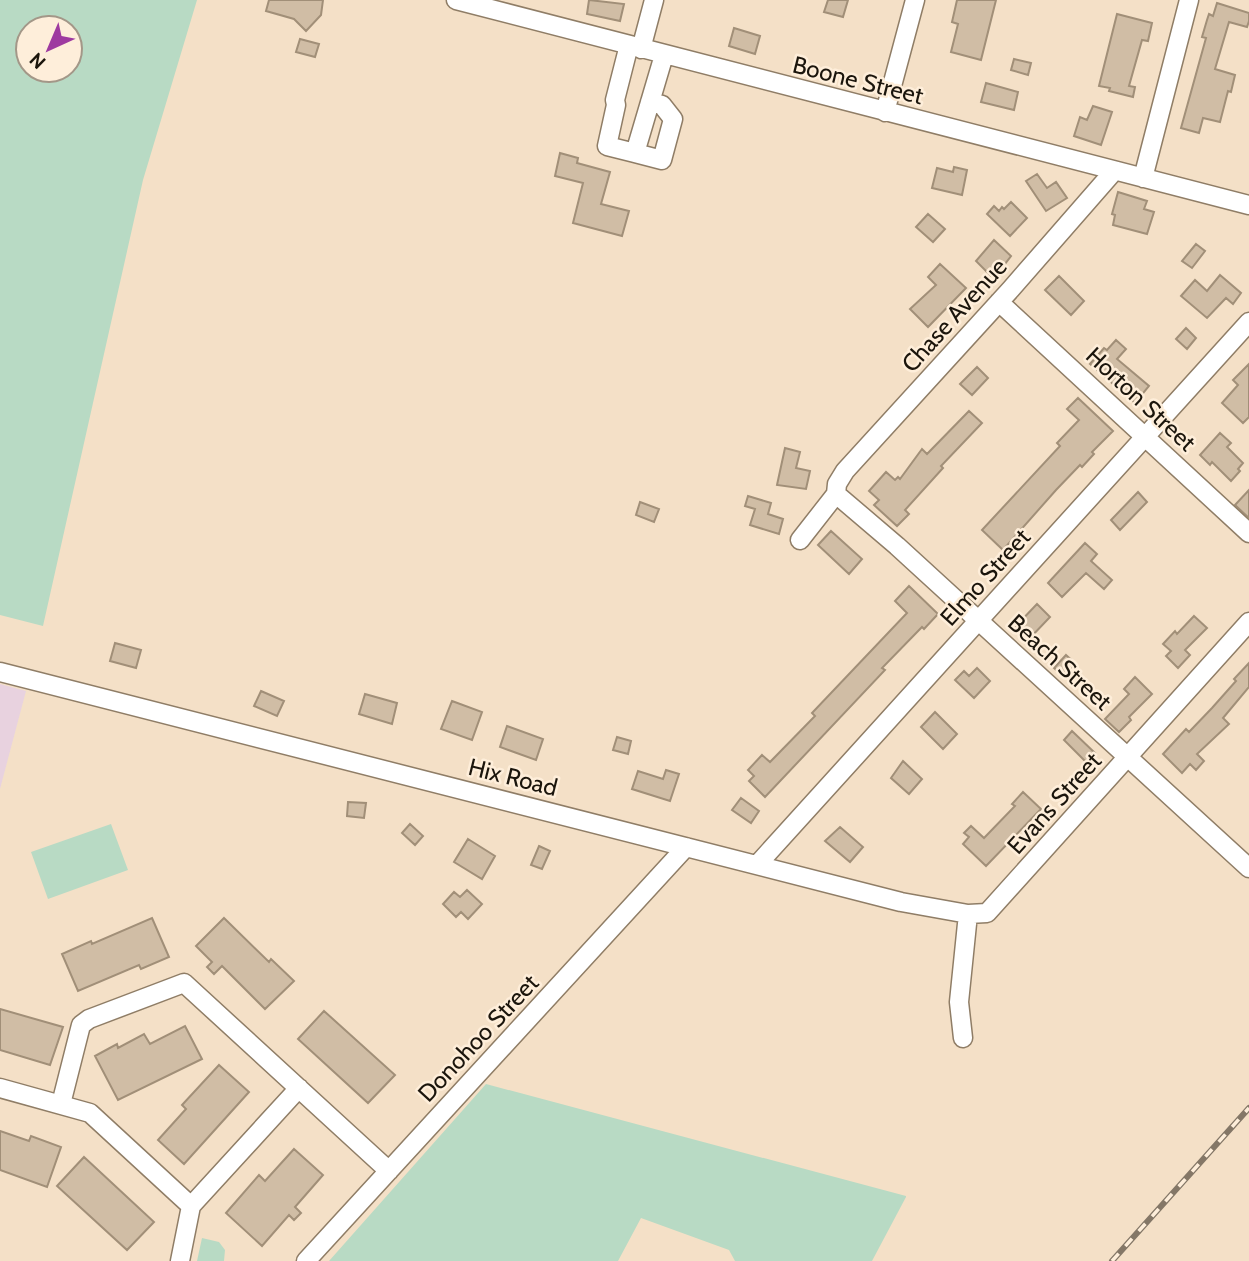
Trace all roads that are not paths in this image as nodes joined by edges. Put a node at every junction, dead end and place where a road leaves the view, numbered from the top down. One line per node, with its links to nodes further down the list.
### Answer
1 (456, 0): 5 (street, Boone Street)
2 (654, 0): 5 (street)
3 (915, 0): 8 (street)
4 (1189, 0): 11 (street)
5 (635, 47): 6 (street, Boone Street); 9 (street)
6 (664, 55): 7 (street); 8 (street, Boone Street)
7 (650, 102): 9 (street); 9 (street)
8 (885, 112): 10 (street, Boone Street)
9 (635, 153)
10 (1114, 171): 11 (street, Boone Street); 13 (street, Chase Avenue)
11 (1143, 178): 12 (street, Boone Street)
12 (1249, 205)
13 (999, 302): 15 (street, Horton Street); 16 (street, Chase Avenue)
14 (1249, 322): 15 (street, Elmo Street)
15 (1145, 436): 17 (street, Horton Street); 19 (street, Elmo Street)
16 (836, 494): 18 (street, Chase Avenue); 19 (street, Beach Street)
17 (1249, 533)
18 (800, 540)
19 (978, 621): 22 (street, Beach Street); 24 (street, Elmo Street)
20 (1249, 622): 22 (street, Evans Street)
21 (0, 672): 23 (street, Hix Road)
22 (1129, 757): 25 (street, Beach Street); 26 (street, Evans Street)
23 (686, 847): 24 (street, Hix Road); 31 (street, Donohoo Street)
24 (757, 865): 26 (street, Hix Road)
25 (1249, 868)
26 (968, 914): 27 (street)
27 (962, 1038)
28 (0, 1088): 30 (street)
29 (299, 1088): 30 (street); 31 (street); 32 (street)
30 (61, 1104): 32 (street)
31 (389, 1171): 34 (street, Donohoo Street)
32 (191, 1206): 33 (street)
33 (180, 1261)
34 (306, 1261)

